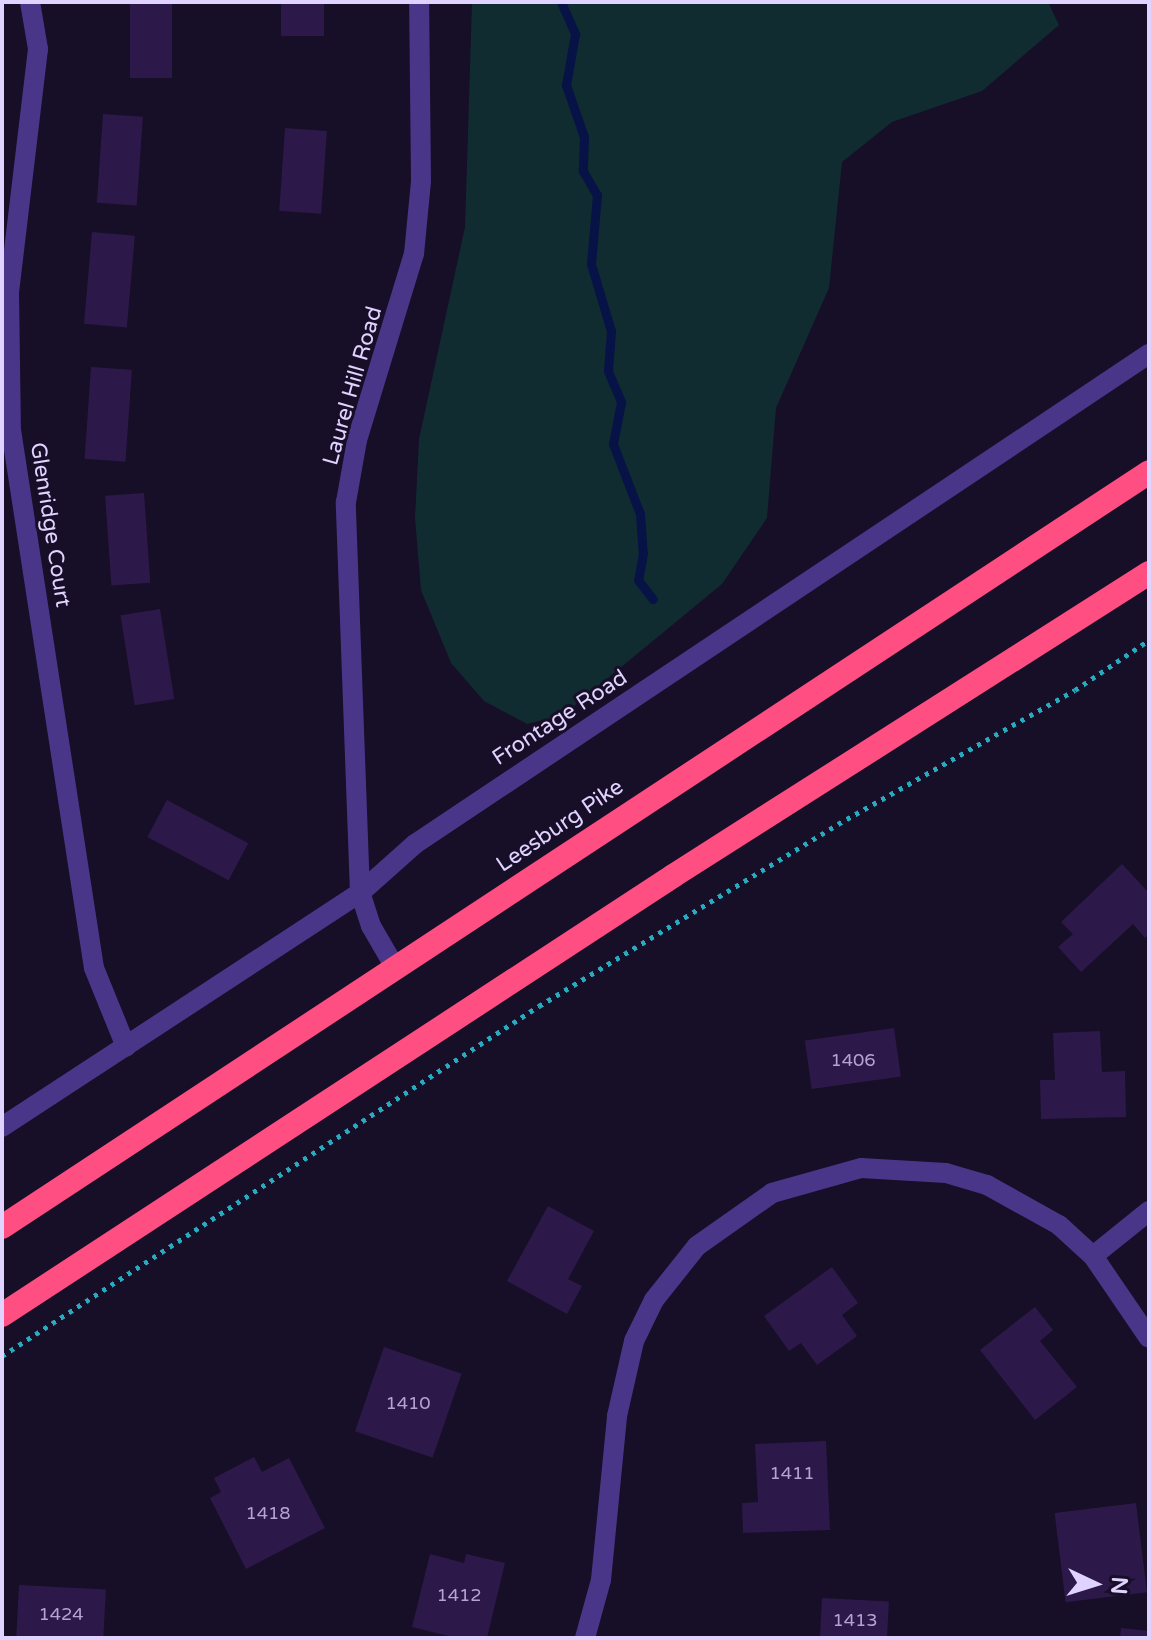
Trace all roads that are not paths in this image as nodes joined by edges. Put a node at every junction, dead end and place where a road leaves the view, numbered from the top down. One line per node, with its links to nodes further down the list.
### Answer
1 (30, 2): 8 (street, Glenridge Court)
2 (419, 2): 6 (street, Laurel Hill Road)
3 (1149, 354): 6 (street, Frontage Road)
4 (1149, 472): 7 (highway, Leesburg Pike)
5 (1149, 573): 13 (highway)
6 (360, 893): 7 (street, Laurel Hill Road); 8 (street, Frontage Road)
7 (396, 969): 11 (highway, Leesburg Pike)
8 (126, 1047): 9 (street, Frontage Road)
9 (2, 1127)
10 (1149, 1211): 12 (street)
11 (2, 1227)
12 (1093, 1256): 14 (street); 15 (street)
13 (2, 1315)
14 (1149, 1338)
15 (585, 1638)

